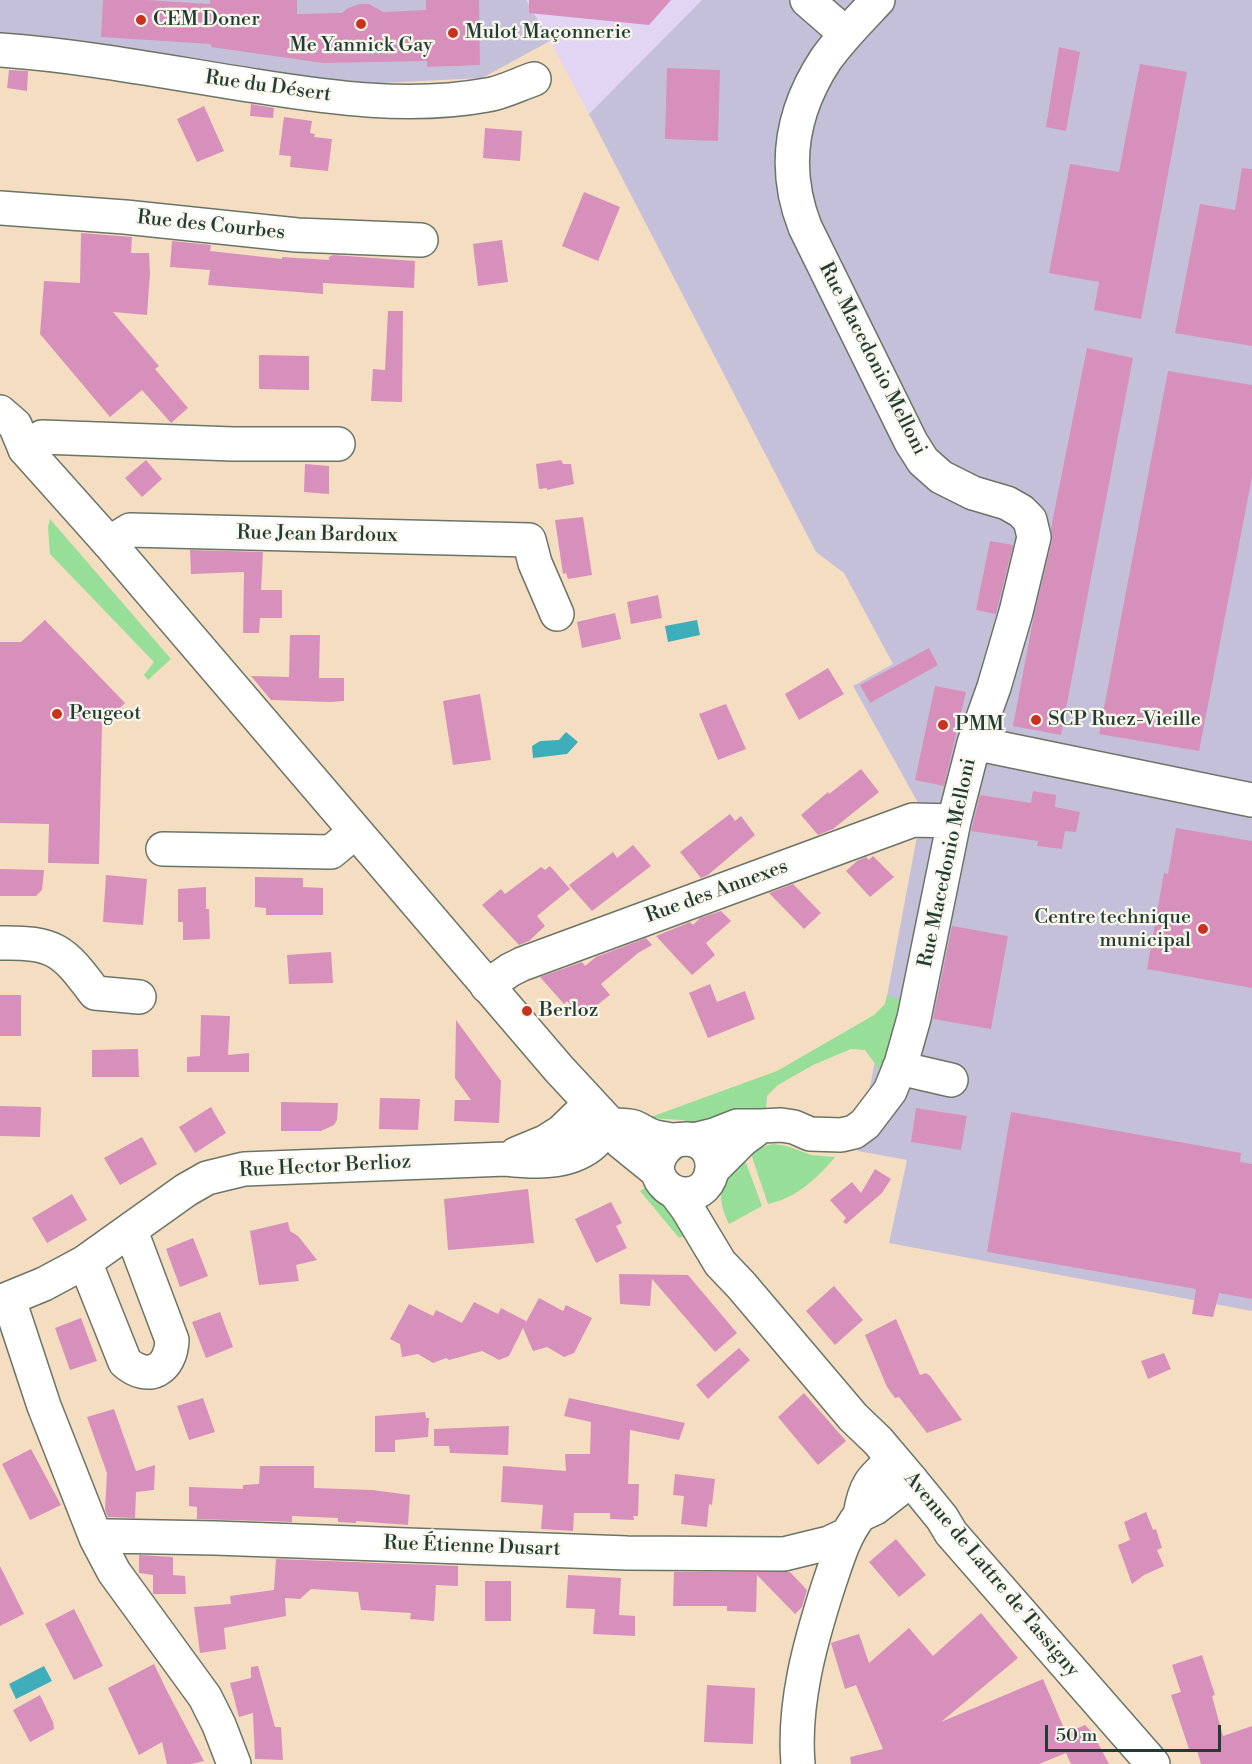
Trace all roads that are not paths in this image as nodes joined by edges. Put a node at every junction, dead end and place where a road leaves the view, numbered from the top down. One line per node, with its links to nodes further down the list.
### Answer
1 (807, 0): 3 (street)
2 (878, 0): 3 (street, Rue Macedonio Melloni)
3 (846, 34): 13 (street, Rue Macedonio Melloni)
4 (0, 50): 5 (street, Rue du Désert)
5 (534, 79)
6 (0, 208): 7 (street, Rue des Courbes)
7 (422, 240)
8 (0, 412): 9 (street)
9 (13, 444): 10 (street); 11 (street)
10 (338, 444)
11 (109, 543): 12 (street, Rue Jean Bardoux); 16 (street)
12 (557, 614)
13 (974, 742): 14 (street); 15 (street, Rue Macedonio Melloni)
14 (1252, 800)
15 (954, 821): 19 (street, Rue des Annexes); 21 (street, Rue Macedonio Melloni)
16 (355, 832): 17 (street); 19 (street)
17 (163, 849)
18 (0, 943): 20 (street)
19 (488, 987): 23 (street)
20 (140, 997)
21 (899, 1068): 22 (street); 24 (street, Rue Macedonio Melloni)
22 (951, 1080)
23 (600, 1114): 25 (street); 27 (street); 28 (street, Rue Hector Berlioz)
24 (761, 1126): 25 (street, Rue Macedonio Melloni); 26 (street)
25 (684, 1140): 26 (street); 27 (street)
26 (711, 1175): 27 (street); 30 (street)
27 (666, 1182): 30 (street, Avenue de Lattre de Tassigny)
28 (131, 1231): 29 (street, Rue Hector Berlioz); 29 (street)
29 (85, 1262): 31 (street, Rue Hector Berlioz)
30 (741, 1285): 32 (street, Avenue de Lattre de Tassigny)
31 (4, 1301): 34 (street)
32 (902, 1470): 33 (street, Rue Étienne Dusart); 37 (street, Avenue de Lattre de Tassigny)
33 (853, 1525): 34 (street, Rue Étienne Dusart); 36 (street)
34 (96, 1538): 35 (street)
35 (234, 1764)
36 (798, 1764)
37 (1153, 1764)

